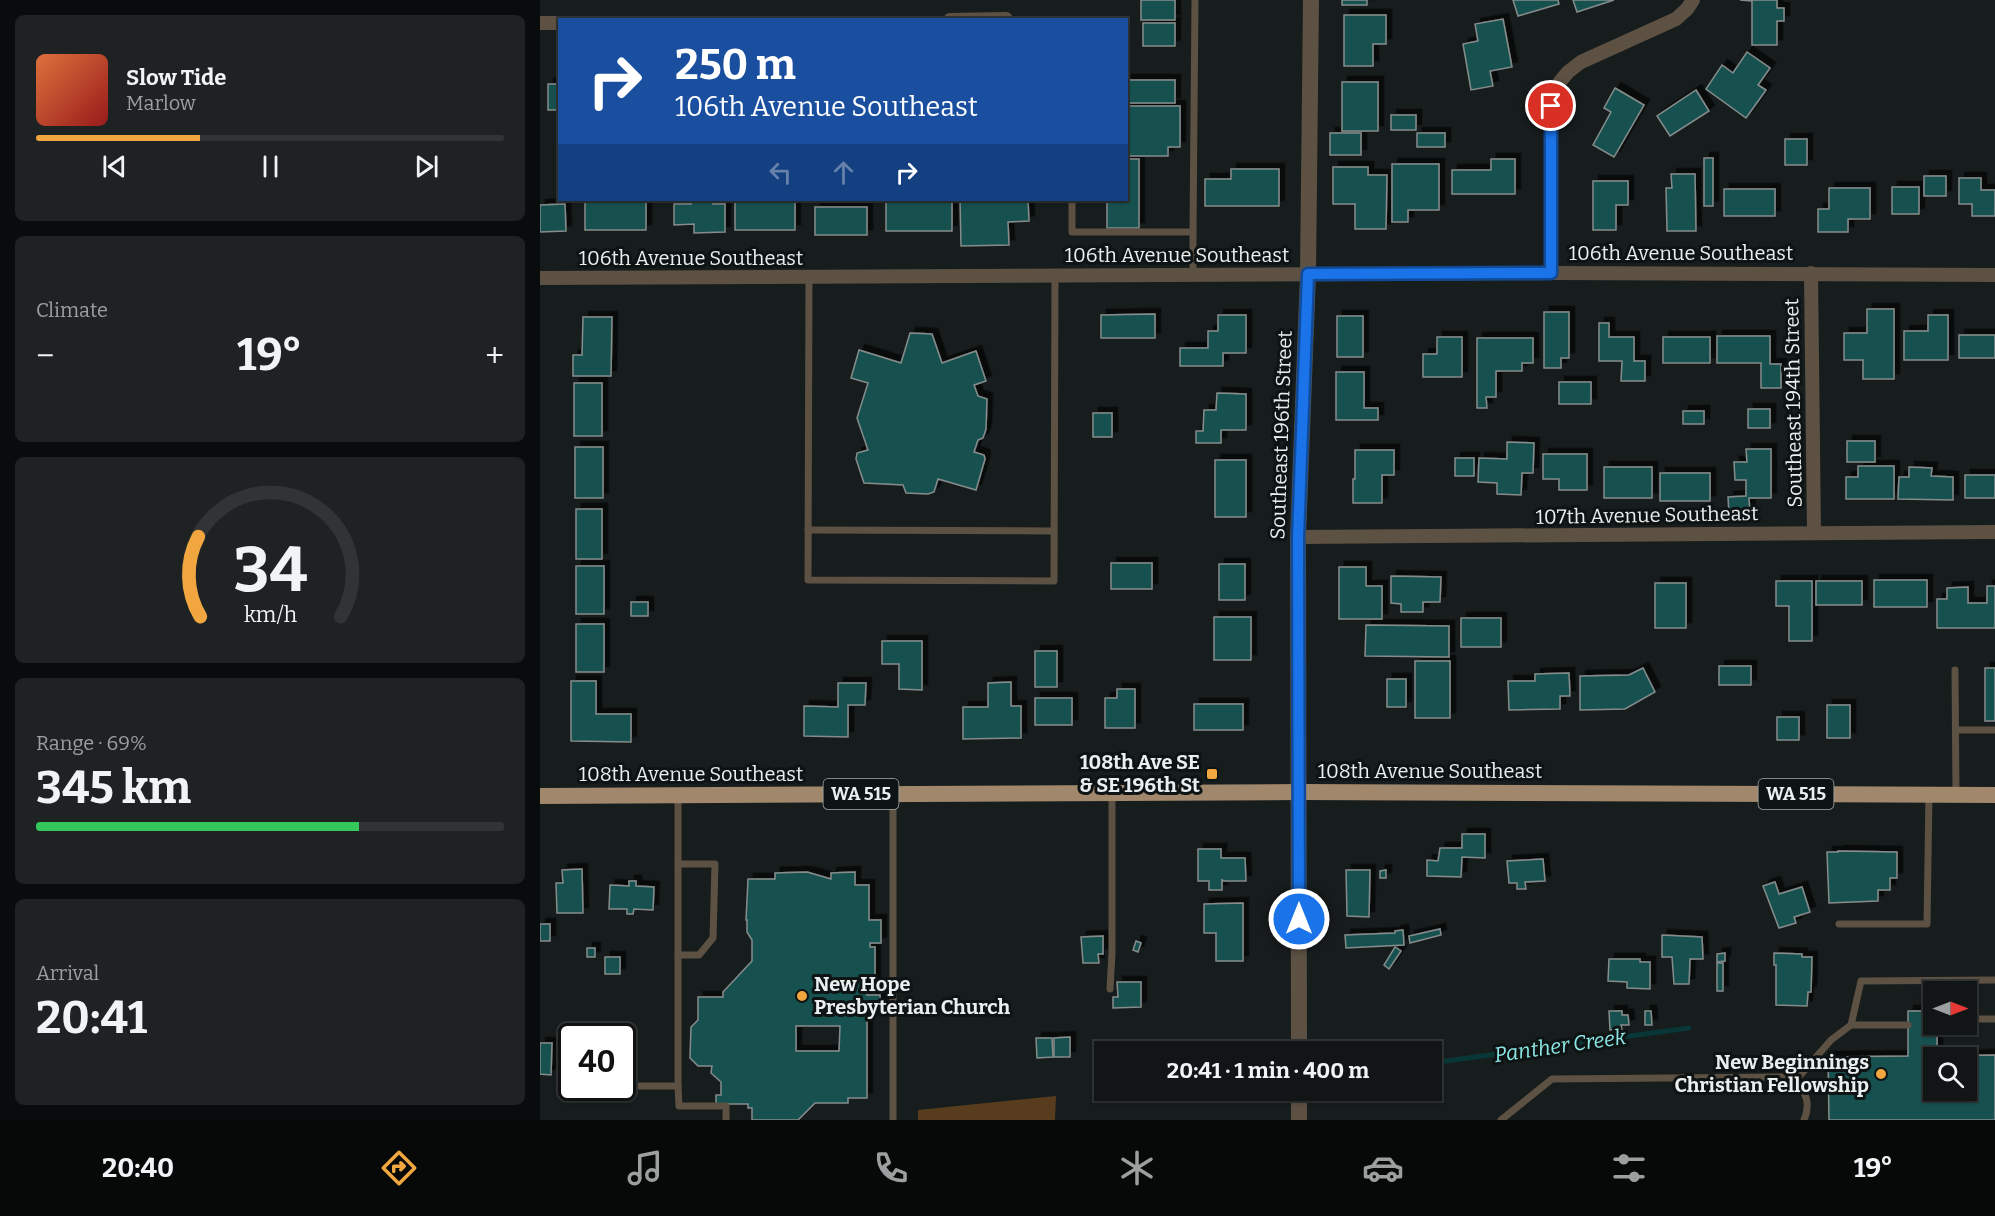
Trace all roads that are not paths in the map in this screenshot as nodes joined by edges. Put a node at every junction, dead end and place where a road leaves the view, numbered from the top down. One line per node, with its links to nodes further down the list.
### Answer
1 (1195, 0): 7 (lane)
2 (1311, 0): 11 (street, Southeast 196th Street)
3 (1693, 0): 8 (street)
4 (540, 23): 5 (street)
5 (558, 23)
6 (1072, 201): 7 (lane)
7 (1193, 232): 10 (lane)
8 (1551, 273): 9 (street, 106th Avenue Southeast); 11 (street, 106th Avenue Southeast)
9 (1811, 273): 12 (street, 106th Avenue Southeast); 19 (street, Southeast 194th Street)
10 (1193, 274): 11 (street, 106th Avenue Southeast); 13 (street, 106th Avenue Southeast)
11 (1308, 274): 20 (street, Southeast 196th Street)
12 (1995, 274)
13 (1055, 275): 14 (street, 106th Avenue Southeast); 17 (lane)
14 (809, 276): 15 (street, 106th Avenue Southeast); 16 (lane)
15 (540, 278)
16 (808, 530): 17 (lane); 17 (lane)
17 (1054, 531)
18 (1995, 532): 19 (street, 107th Avenue Southeast)
19 (1814, 533): 20 (street, 107th Avenue Southeast)
20 (1298, 537): 24 (street, Southeast 196th Street)
21 (1955, 670): 22 (lane)
22 (1956, 730): 23 (lane); 29 (lane)
23 (1995, 730)
24 (1299, 792): 25 (main road, 108th Avenue Southeast / WA 515); 28 (main road, 108th Avenue Southeast / WA 515); 41 (street, Southeast 196th Street)
25 (1112, 793): 26 (main road, 108th Avenue Southeast / WA 515); 36 (lane)
26 (893, 794): 27 (main road, 108th Avenue Southeast / WA 515); 47 (lane)
27 (678, 795): 31 (main road, 108th Avenue Southeast / WA 515); 32 (lane)
28 (1929, 795): 29 (main road, 108th Avenue Southeast / WA 515); 33 (lane)
29 (1956, 795): 30 (main road, 108th Avenue Southeast / WA 515)
30 (1995, 795)
31 (540, 796)
32 (678, 864): 34 (lane); 34 (lane)
33 (1839, 924)
34 (678, 955): 44 (lane)
35 (1995, 980): 39 (lane)
36 (1110, 989)
37 (1977, 1019): 38 (lane)
38 (1995, 1019)
39 (1851, 1025): 40 (lane); 42 (lane)
40 (1908, 1025)
41 (1299, 1041)
42 (1796, 1080): 49 (lane); 50 (lane)
43 (636, 1086): 44 (lane)
44 (678, 1086): 46 (lane)
45 (1299, 1101): 48 (street)
46 (726, 1120)
47 (893, 1120)
48 (1299, 1120)
49 (1501, 1120)
50 (1804, 1120)

